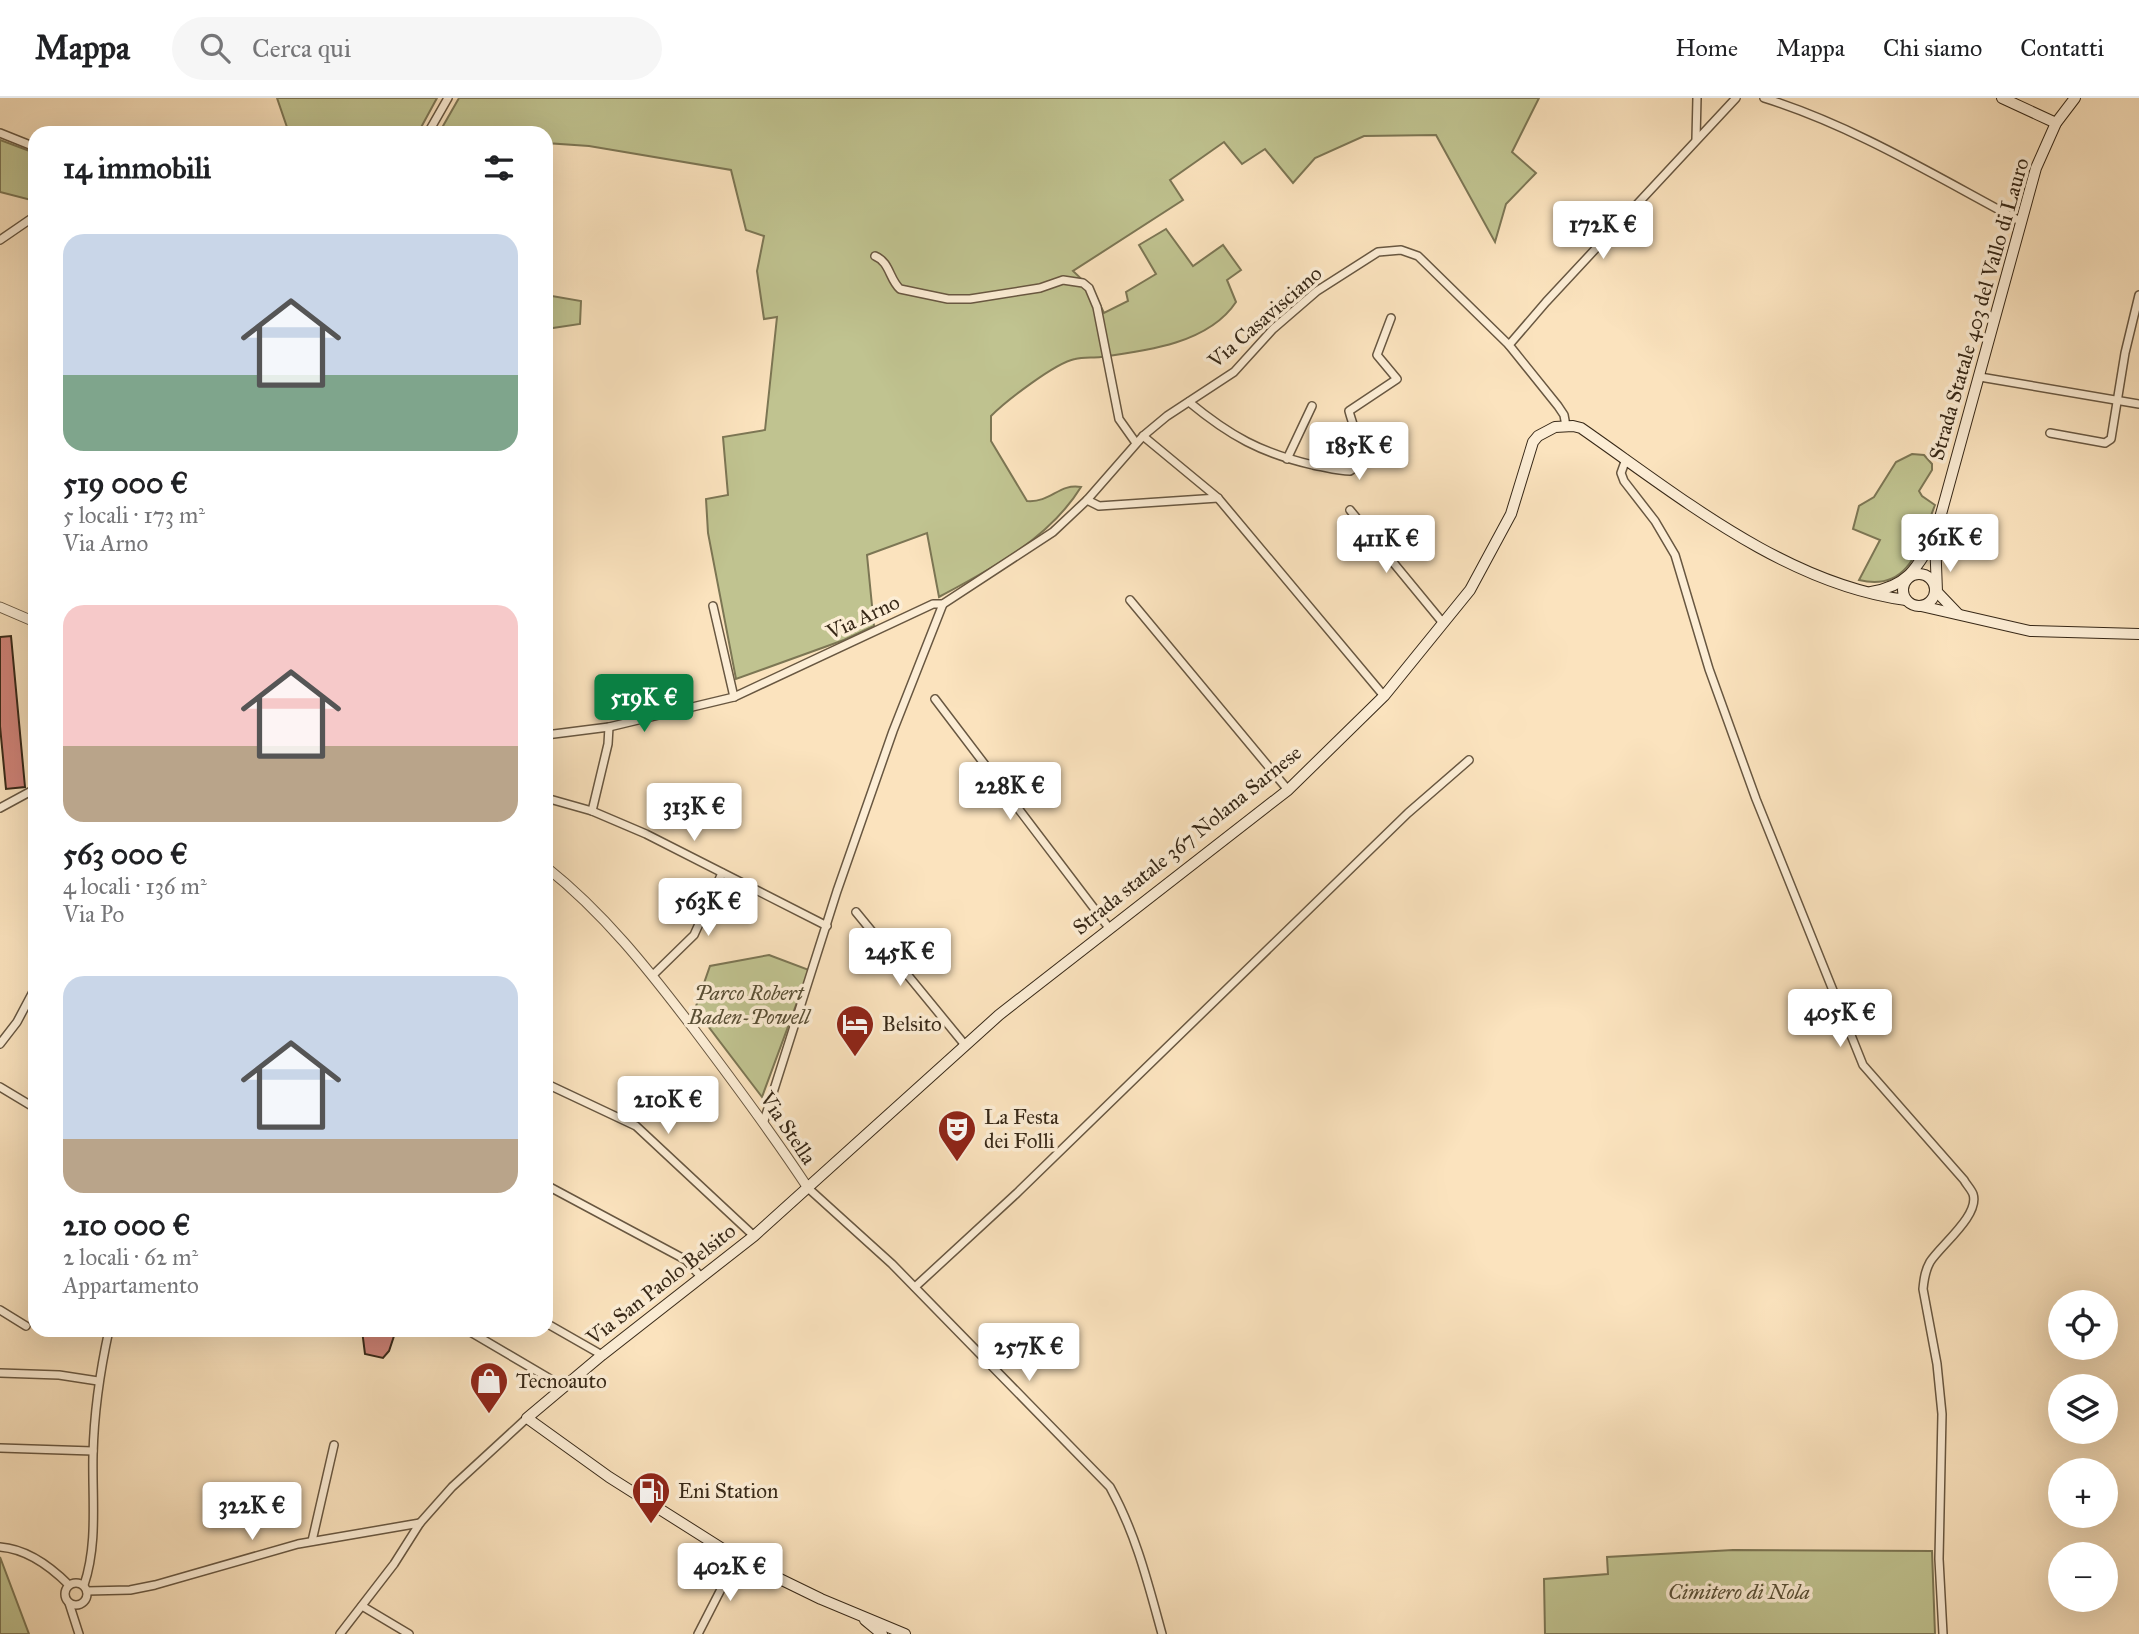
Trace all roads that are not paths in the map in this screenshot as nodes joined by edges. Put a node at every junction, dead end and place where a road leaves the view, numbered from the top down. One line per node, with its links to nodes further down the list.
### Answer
1 (448, 98): 8 (street)
2 (1696, 98): 10 (street)
3 (1736, 98): 10 (street)
4 (1764, 98): 13 (street)
5 (2002, 98): 7 (main road)
6 (2074, 98): 7 (main road, Strada Statale 403 del Vallo di Lauro)
7 (2056, 123): 13 (main road, Strada Statale 403 del Vallo di Lauro)
8 (432, 126)
9 (0, 134): 11 (street)
10 (1696, 140): 18 (street)
11 (28, 144)
12 (28, 221): 14 (street)
13 (2020, 221): 19 (main road, Strada Statale 403 del Vallo di Lauro)
14 (0, 240)
15 (875, 257): 27 (street)
16 (2139, 295): 20 (street)
17 (1391, 318): 28 (street)
18 (1509, 345): 21 (street, Via Casavisciano); 24 (street, Via Casavisciano)
19 (1980, 377): 20 (street); 33 (main road, Strada Statale 403 del Vallo di Lauro)
20 (2118, 400): 22 (street); 25 (street)
21 (1189, 402): 26 (street, Via Casavisciano); 28 (street)
22 (2139, 404)
23 (1312, 407): 28 (street)
24 (1566, 426): 29 (main road); 45 (main road, Strada statale 367 Nolana Sarnese)
25 (2050, 433)
26 (1143, 436): 27 (street, Via Arno); 30 (street)
27 (1136, 443): 31 (street, Via Arno)
28 (1287, 459)
29 (1626, 459): 36 (main road); 106 (street)
30 (1218, 498): 31 (street); 47 (street)
31 (1087, 499): 39 (street, Via Arno)
32 (1350, 510): 45 (street)
33 (1934, 536): 34 (main road, Strada Statale 403 del Vallo di Lauro); 35 (main road, Strada Statale 403 del Vallo di Lauro)
34 (1908, 578): 35 (main road); 36 (main road); 38 (main road)
35 (1935, 586): 41 (main road); 43 (main road)
36 (1867, 593): 38 (main road)
37 (1130, 600): 53 (street)
38 (1906, 600): 41 (main road)
39 (943, 604): 48 (street, Via Arno); 61 (street)
40 (713, 606): 48 (street)
41 (1921, 606): 43 (main road)
42 (0, 607): 44 (street)
43 (1959, 616): 46 (main road)
44 (28, 619)
45 (1443, 623): 47 (main road, Strada statale 367 Nolana Sarnese)
46 (2139, 634)
47 (1384, 696): 53 (main road, Strada statale 367 Nolana Sarnese)
48 (734, 697): 50 (street, Via Arno)
49 (934, 699): 62 (street)
50 (609, 727): 51 (street, Via Arno); 57 (street)
51 (553, 734)
52 (1469, 760): 76 (street)
53 (1288, 790): 62 (main road, Strada statale 367 Nolana Sarnese)
54 (28, 793): 56 (street)
55 (553, 800): 57 (street)
56 (0, 808)
57 (592, 811): 59 (street)
58 (553, 873): 63 (street, Via Stella)
59 (722, 873): 61 (street); 63 (street)
60 (856, 912): 67 (street)
61 (827, 926): 71 (street)
62 (1109, 928): 65 (main road, Strada statale 367 Nolana Sarnese)
63 (653, 975): 71 (street, Via Stella)
64 (28, 1001): 66 (street)
65 (999, 1014): 67 (main road, Via San Paolo Belsito)
66 (0, 1044)
67 (965, 1045): 72 (main road, Via San Paolo Belsito)
68 (0, 1087): 70 (street)
69 (553, 1087): 74 (street)
70 (28, 1104)
71 (764, 1121): 72 (street, Via Stella)
72 (808, 1188): 74 (main road, Via San Paolo Belsito); 76 (street)
73 (553, 1189): 75 (street)
74 (754, 1236): 75 (main road, Via San Paolo Belsito)
75 (701, 1277): 82 (main road, Via San Paolo Belsito)
76 (915, 1287): 105 (street)
77 (0, 1310): 78 (street)
78 (26, 1326)
79 (553, 1327): 82 (street)
80 (107, 1337): 84 (street)
81 (479, 1337): 85 (street)
82 (602, 1355): 85 (main road, Via San Paolo Belsito)
83 (0, 1373): 84 (street)
84 (98, 1381): 89 (street)
85 (564, 1387): 86 (main road, Via San Paolo Belsito)
86 (527, 1418): 90 (street, Via San Paolo Belsito); 93 (main road)
87 (334, 1445): 91 (street)
88 (0, 1448): 89 (street)
89 (93, 1451): 95 (street)
90 (420, 1523): 91 (street); 97 (street, Via San Paolo Belsito)
91 (312, 1541): 95 (street)
92 (0, 1547): 94 (street)
93 (737, 1558): 98 (main road); 102 (street)
94 (69, 1585): 95 (street); 96 (street)
95 (86, 1588): 96 (street)
96 (68, 1602): 99 (street)
97 (362, 1606): 100 (street, Via San Paolo Belsito); 101 (street)
98 (855, 1614): 103 (main road); 104 (main road)
99 (79, 1634)
100 (340, 1634)
101 (409, 1634)
102 (698, 1634)
103 (882, 1634)
104 (905, 1634)
105 (1162, 1634)
106 (1942, 1634)

